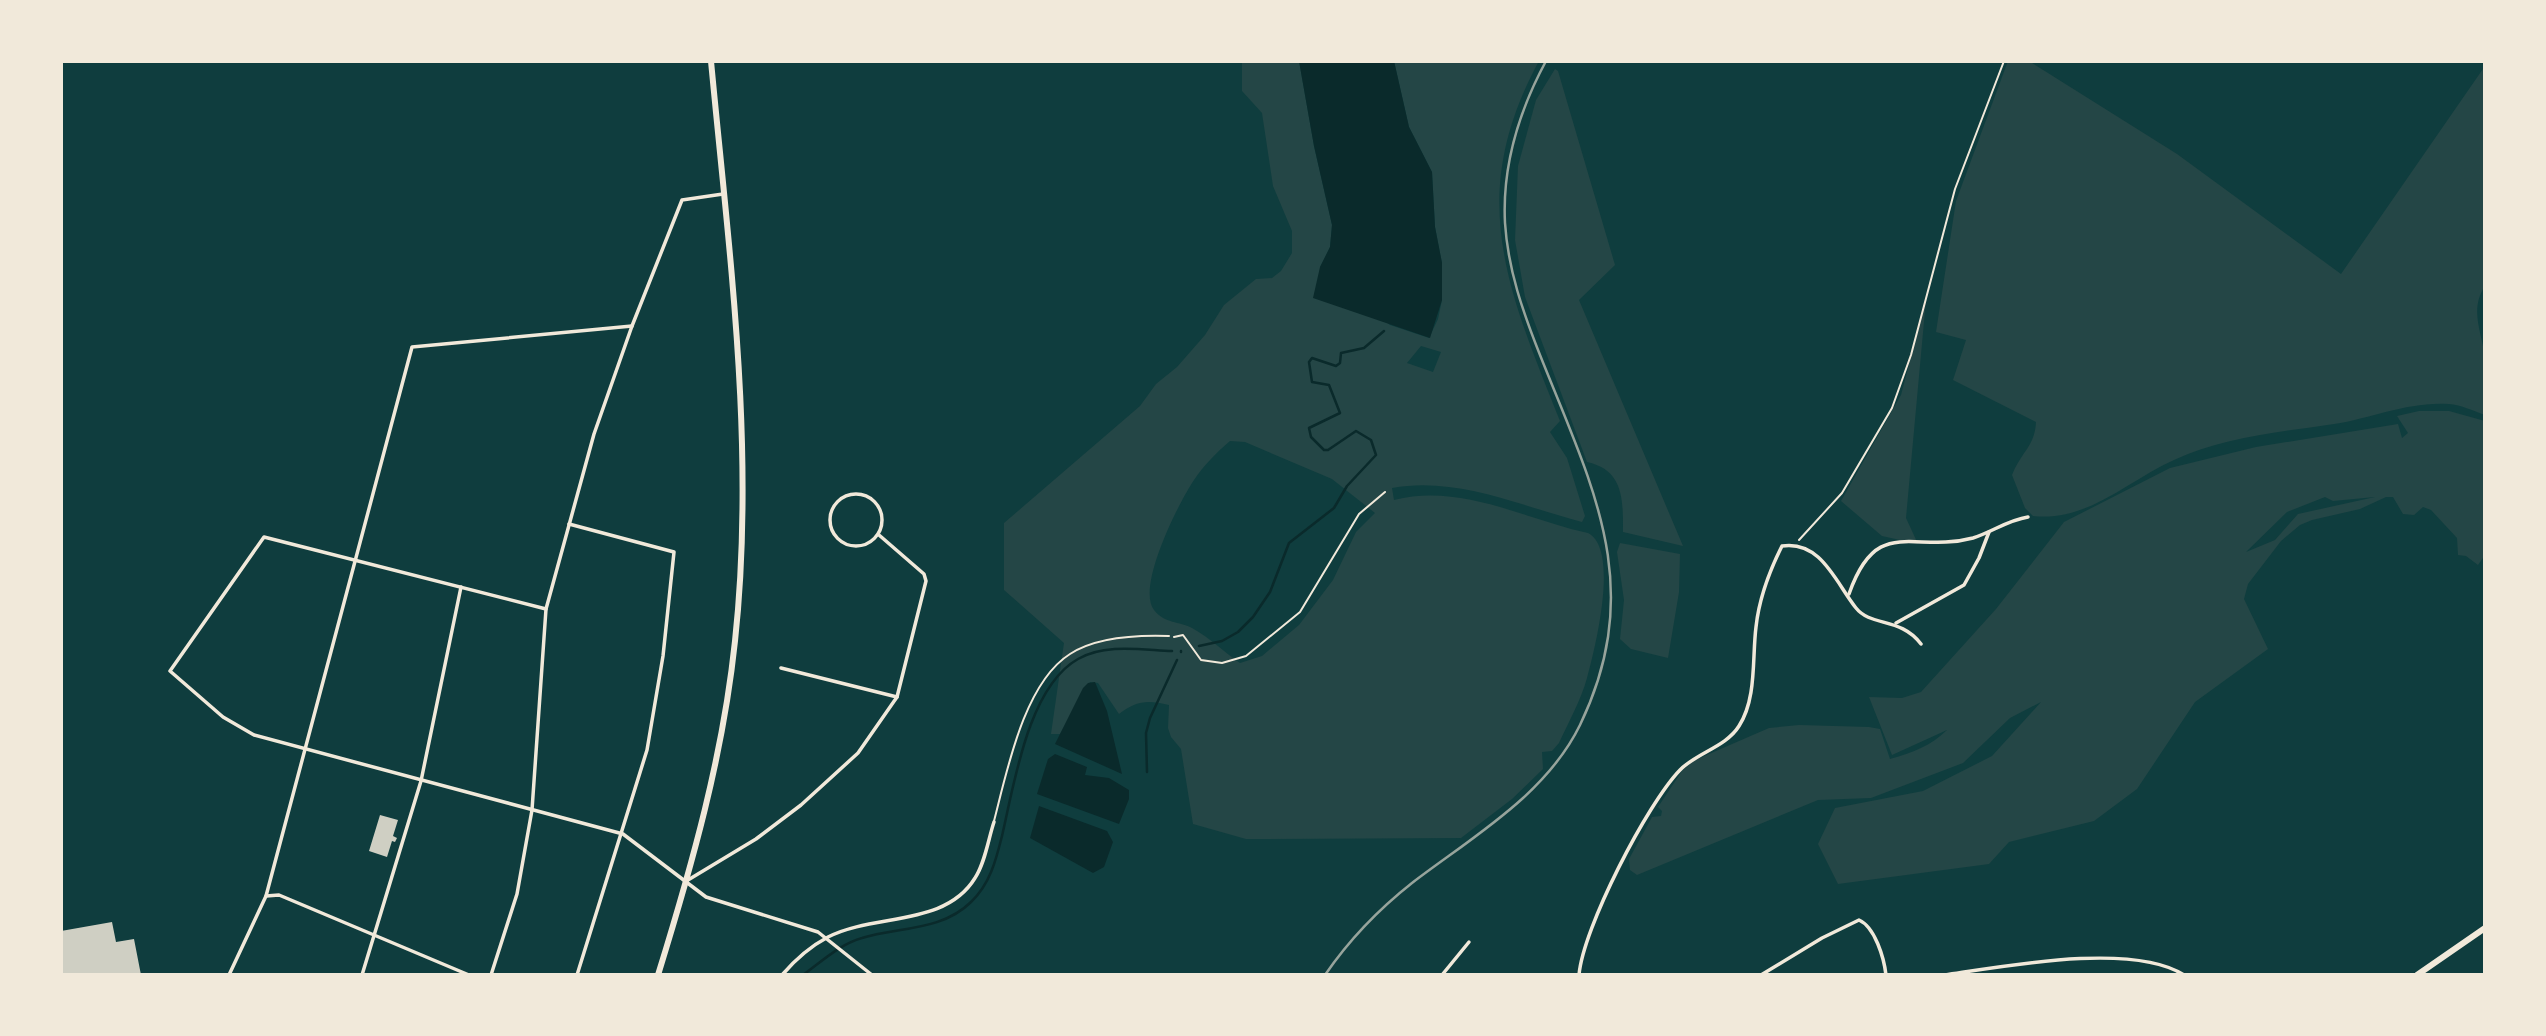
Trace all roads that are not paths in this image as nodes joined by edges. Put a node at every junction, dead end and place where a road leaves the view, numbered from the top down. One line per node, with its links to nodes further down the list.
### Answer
1 (711, 61): 2 (main road)
2 (723, 194): 3 (street); 22 (main road)
3 (632, 326): 5 (street); 8 (street)
4 (2028, 517): 6 (street)
5 (568, 524): 11 (street); 21 (street)
6 (1990, 530): 10 (street); 12 (street)
7 (878, 535): 7 (street); 16 (street)
8 (357, 559): 9 (street); 17 (street); 17 (street)
9 (461, 587): 11 (street); 18 (street)
10 (1849, 594): 12 (street); 37 (street)
11 (546, 609): 19 (street)
12 (1896, 624): 14 (street)
13 (1169, 636): 20 (lane)
14 (1921, 644)
15 (781, 668): 16 (street)
16 (897, 697): 22 (street)
17 (307, 749): 18 (street); 23 (street)
18 (421, 781): 19 (street); 25 (street)
19 (532, 810): 21 (street); 31 (street)
20 (994, 822): 26 (street)
21 (623, 834): 22 (street); 32 (street)
22 (686, 881): 26 (street); 33 (main road)
23 (266, 896): 25 (street); 28 (street)
24 (2485, 928): 42 (main road)
25 (374, 935): 29 (street); 30 (street)
26 (828, 937): 34 (street); 35 (street)
27 (1469, 942): 36 (street)
28 (229, 975)
29 (362, 975)
30 (469, 975)
31 (491, 975)
32 (577, 975)
33 (658, 975)
34 (782, 975)
35 (872, 975)
36 (1442, 975)
37 (1579, 975)
38 (1761, 975): 39 (street)
39 (1886, 975)
40 (1945, 975): 41 (street)
41 (2184, 975)
42 (2417, 975)

